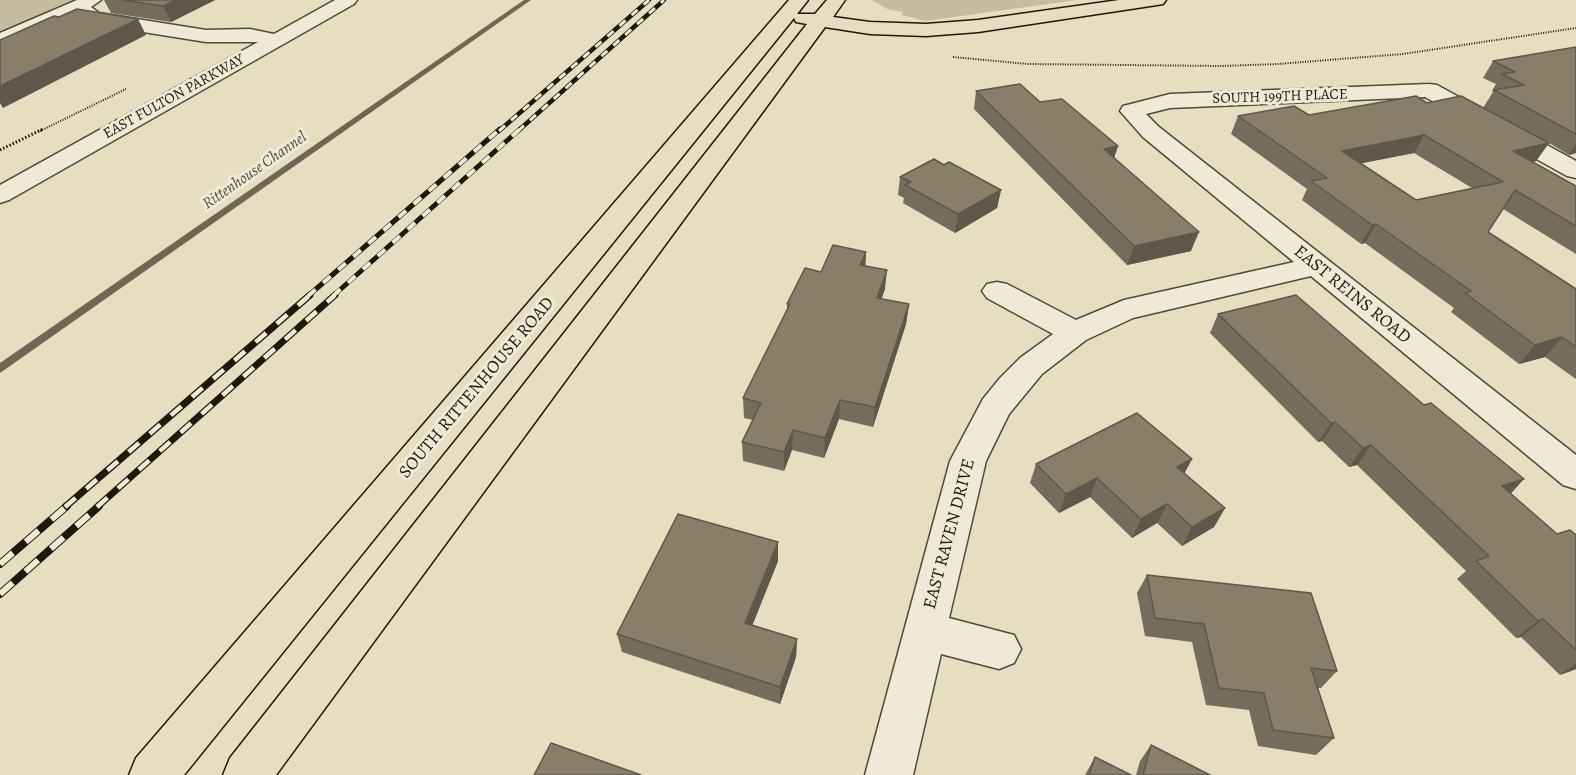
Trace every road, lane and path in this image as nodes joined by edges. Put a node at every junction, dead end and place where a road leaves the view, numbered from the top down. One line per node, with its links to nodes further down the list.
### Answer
1 (315, 0): 7 (street, EAST FULTON PARKWAY)
2 (348, 0): 9 (street, EAST FULTON PARKWAY)
3 (1156, 0): 5 (main road)
4 (86, 3): 7 (street); 8 (street)
5 (811, 9): 23 (main road, SOUTH RITTENHOUSE ROAD); 24 (main road)
6 (1576, 28): 10 (path)
7 (250, 34): 9 (street); 14 (street, EAST FULTON PARKWAY)
8 (0, 40)
9 (276, 40): 16 (street, EAST FULTON PARKWAY)
10 (946, 56)
11 (135, 84): 13 (path)
12 (1131, 111): 15 (street, SOUTH 199TH PLACE); 17 (street, EAST REINS ROAD)
13 (0, 150)
14 (20, 160)
15 (1576, 171)
16 (0, 195)
17 (1317, 266): 19 (street, EAST RAVEN DRIVE); 20 (street, EAST REINS ROAD)
18 (998, 291): 19 (street)
19 (1075, 333): 21 (street, EAST RAVEN DRIVE)
20 (1576, 475)
21 (924, 631): 22 (street, EAST RAVEN DRIVE); 25 (street, EAST RAVEN DRIVE)
22 (999, 649)
23 (153, 775)
24 (247, 775)
25 (889, 775)

